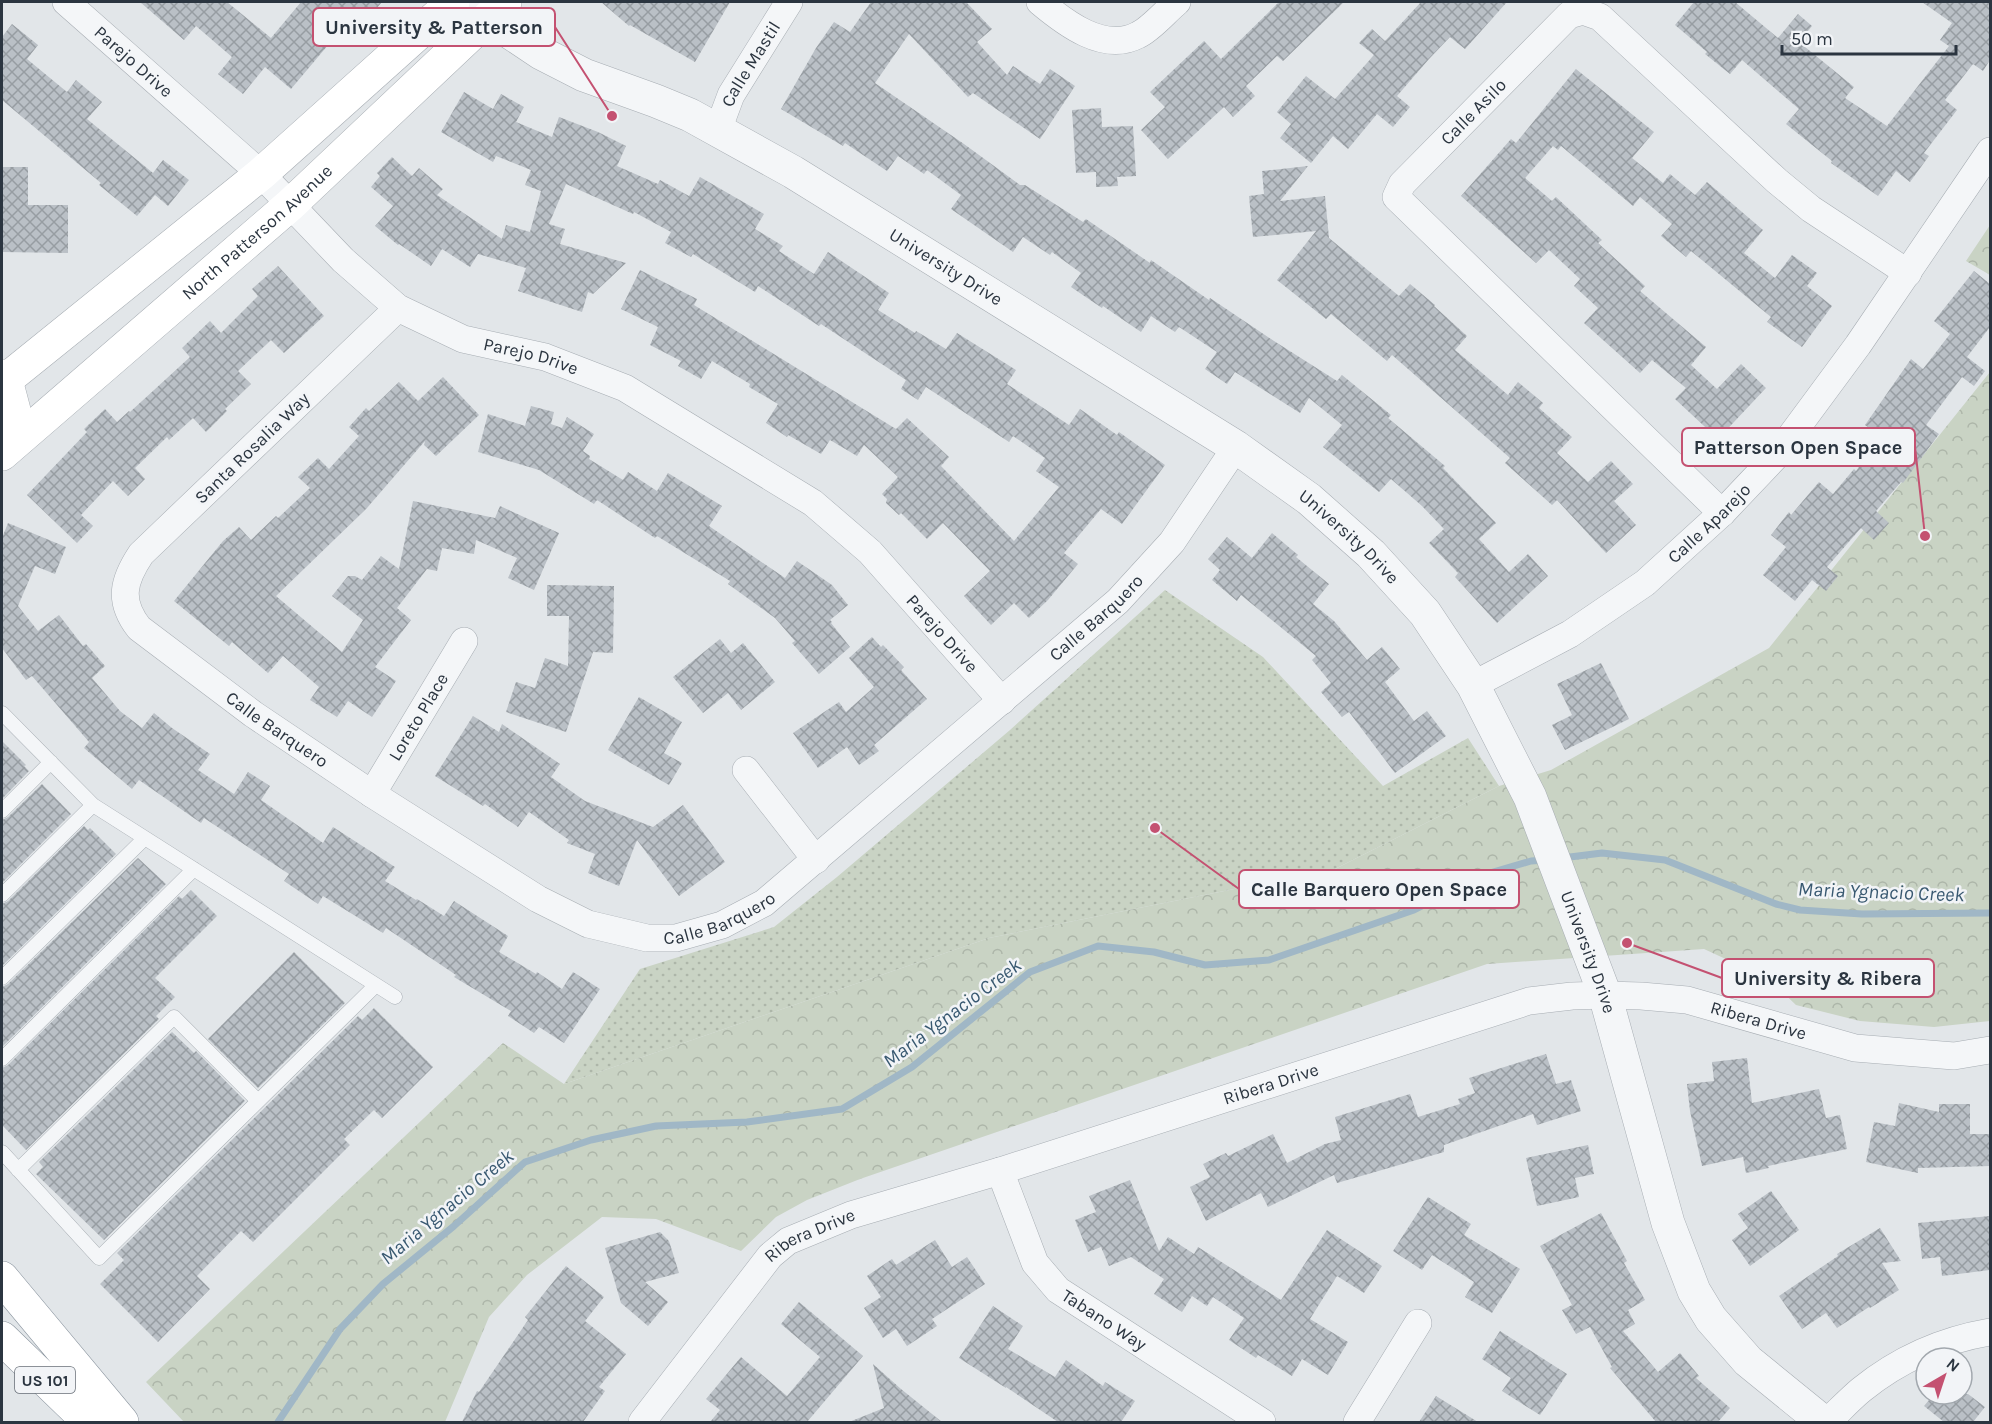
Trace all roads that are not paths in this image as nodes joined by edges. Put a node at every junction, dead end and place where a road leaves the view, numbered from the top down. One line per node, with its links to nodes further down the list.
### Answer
1 (66, 2): 9 (street, Parejo Drive)
2 (453, 2): 9 (main road)
3 (789, 2): 7 (street, Calle Mastil)
4 (1040, 2): 5 (street)
5 (1177, 2)
6 (490, 6): 7 (street, University Drive); 10 (main road, North Patterson Avenue)
7 (718, 130): 15 (street, University Drive)
8 (1990, 151): 11 (street, Calle Aparejo)
9 (261, 174): 10 (street, Parejo Drive); 13 (main road)
10 (290, 205): 12 (street, Parejo Drive); 14 (main road, North Patterson Avenue)
11 (1908, 273): 16 (street, Calle Aparejo); 16 (street, Calle Asilo)
12 (398, 308): 17 (street, Santa Rosalia Way); 20 (street, Parejo Drive)
13 (3, 380): 14 (main road)
14 (8, 439)
15 (1236, 447): 19 (street, University Drive); 20 (street, Calle Barquero)
16 (1722, 513): 19 (street, Calle Aparejo)
17 (124, 600): 24 (street, Calle Barquero)
18 (464, 641): 24 (street, Loreto Place)
19 (1473, 685): 33 (street, University Drive)
20 (1002, 701): 28 (street, Calle Barquero)
21 (2, 713): 22 (lane)
22 (51, 762): 25 (lane); 26 (lane)
23 (746, 770): 28 (street)
24 (372, 794): 28 (street, Calle Barquero)
25 (93, 805): 27 (lane); 30 (lane)
26 (2, 811)
27 (145, 838): 29 (lane); 31 (lane)
28 (816, 860)
29 (194, 869): 32 (lane); 36 (lane)
30 (2, 895)
31 (2, 978)
32 (376, 985): 34 (lane); 37 (lane)
33 (1605, 995): 35 (street, Ribera Drive); 40 (street, Ribera Drive); 50 (street, University Drive)
34 (395, 997)
35 (1990, 1050)
36 (2, 1059)
37 (258, 1101): 39 (lane); 39 (lane)
38 (2, 1152): 39 (lane)
39 (18, 1170)
40 (1000, 1171): 47 (street, Ribera Drive); 48 (street, Tabano Way)
41 (2, 1278): 46 (main road)
42 (1418, 1323): 49 (street)
43 (1990, 1332): 51 (street)
44 (2, 1338): 45 (main road, US 101)
45 (89, 1422)
46 (122, 1422)
47 (642, 1422)
48 (1262, 1422)
49 (1357, 1422)
50 (1822, 1422)
51 (1827, 1422)

